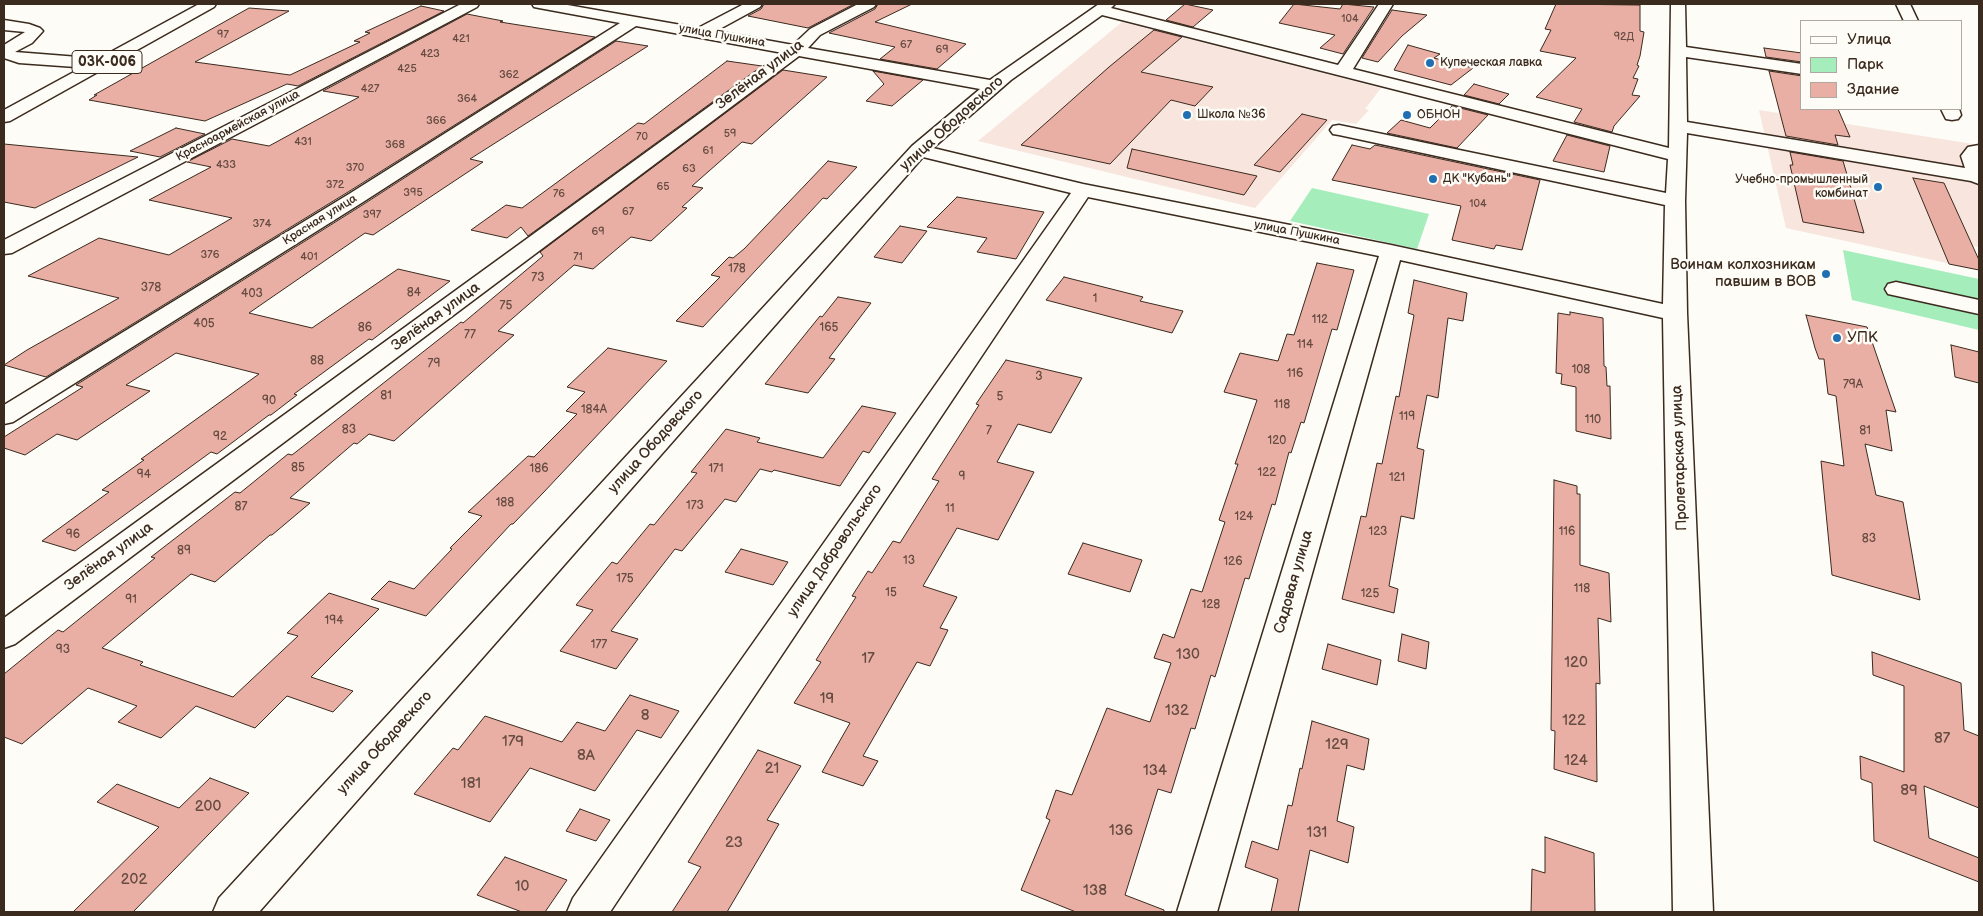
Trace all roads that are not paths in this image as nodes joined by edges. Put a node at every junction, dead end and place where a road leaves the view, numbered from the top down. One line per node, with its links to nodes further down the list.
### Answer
1 (209, 4): 17 (street, 03К-006)
2 (472, 4): 30 (street, Красноармейская улица)
3 (539, 4): 9 (street, улица Пушкина)
4 (755, 4): 14 (street)
5 (869, 4): 15 (street, Зелёная улица)
6 (1386, 4): 19 (street)
7 (1678, 4): 16 (street, Пролетарская улица)
8 (1903, 4): 12 (street)
9 (580, 7): 11 (street, улица Пушкина)
10 (1104, 7): 19 (street); 20 (street, улица Ободовского)
11 (634, 20): 14 (street, улица Пушкина); 35 (street, Красная улица)
12 (1911, 20)
13 (4, 25): 17 (street)
14 (702, 33): 15 (street, улица Пушкина)
15 (797, 50): 20 (street, улица Пушкина); 36 (street, Зелёная улица)
16 (1679, 50): 18 (street); 22 (street, Пролетарская улица)
17 (104, 64): 21 (street, 03К-006)
18 (1800, 69)
19 (1343, 71): 26 (street)
20 (993, 86): 24 (street, улица Ободовского)
21 (4, 117)
22 (1678, 126): 26 (street, Пролетарская улица); 27 (street)
23 (1339, 130): 29 (street)
24 (919, 150): 28 (street, улица Пушкина); 37 (street, улица Ободовского)
25 (1979, 151): 27 (street)
26 (1678, 156): 29 (street, Пролетарская улица)
27 (1979, 177)
28 (1083, 190): 31 (street, улица Пушкина); 38 (street, улица Добровольского)
29 (1675, 201): 34 (street, Пролетарская улица)
30 (4, 248)
31 (1391, 252): 34 (street, улица Пушкина); 39 (street, Садовая улица)
32 (1896, 289): 33 (street)
33 (1979, 306)
34 (1675, 312): 40 (street, Пролетарская улица)
35 (4, 416)
36 (4, 635)
37 (233, 912)
38 (587, 912)
39 (1197, 912)
40 (1693, 912)

